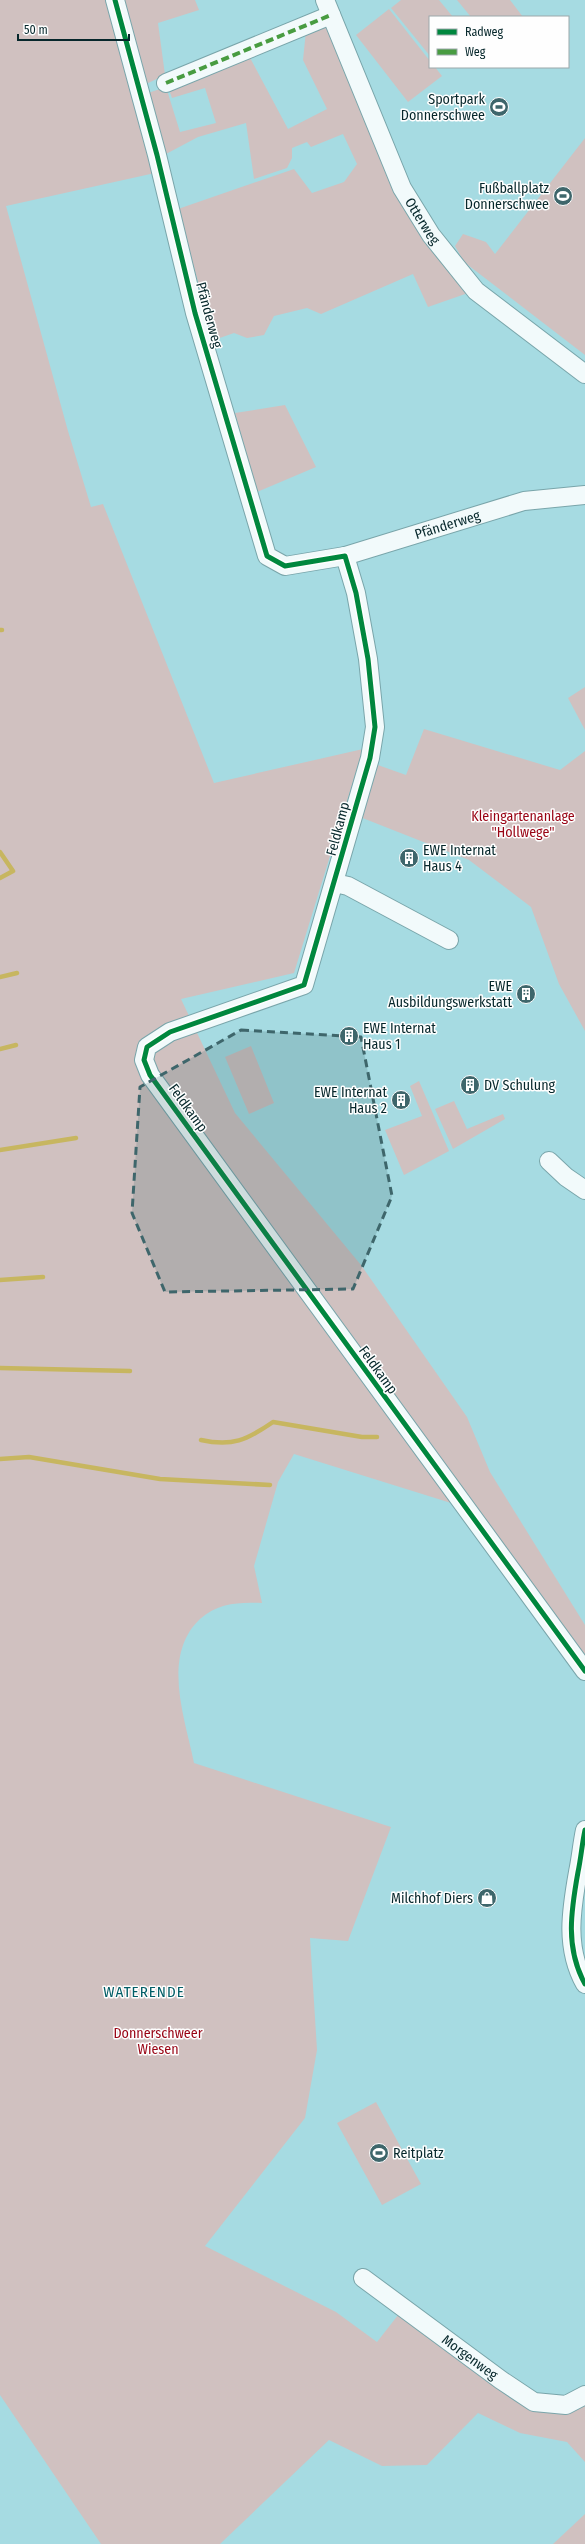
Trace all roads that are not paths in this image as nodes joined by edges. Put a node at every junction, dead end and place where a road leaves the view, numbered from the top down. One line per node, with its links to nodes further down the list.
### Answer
1 (115, 0): 6 (street, Pfänderweg)
2 (328, 8): 3 (street, Otterweg); 4 (street, Otterweg)
3 (166, 83)
4 (585, 374)
5 (585, 495): 6 (street, Pfänderweg)
6 (345, 556): 7 (street, Feldkamp)
7 (335, 883): 8 (street); 11 (street, Feldkamp)
8 (449, 940)
9 (549, 1161): 10 (street)
10 (585, 1190)
11 (585, 1671)
12 (585, 1830): 13 (street)
13 (585, 1984)
14 (363, 2278): 15 (street, Morgenweg)
15 (585, 2395)

